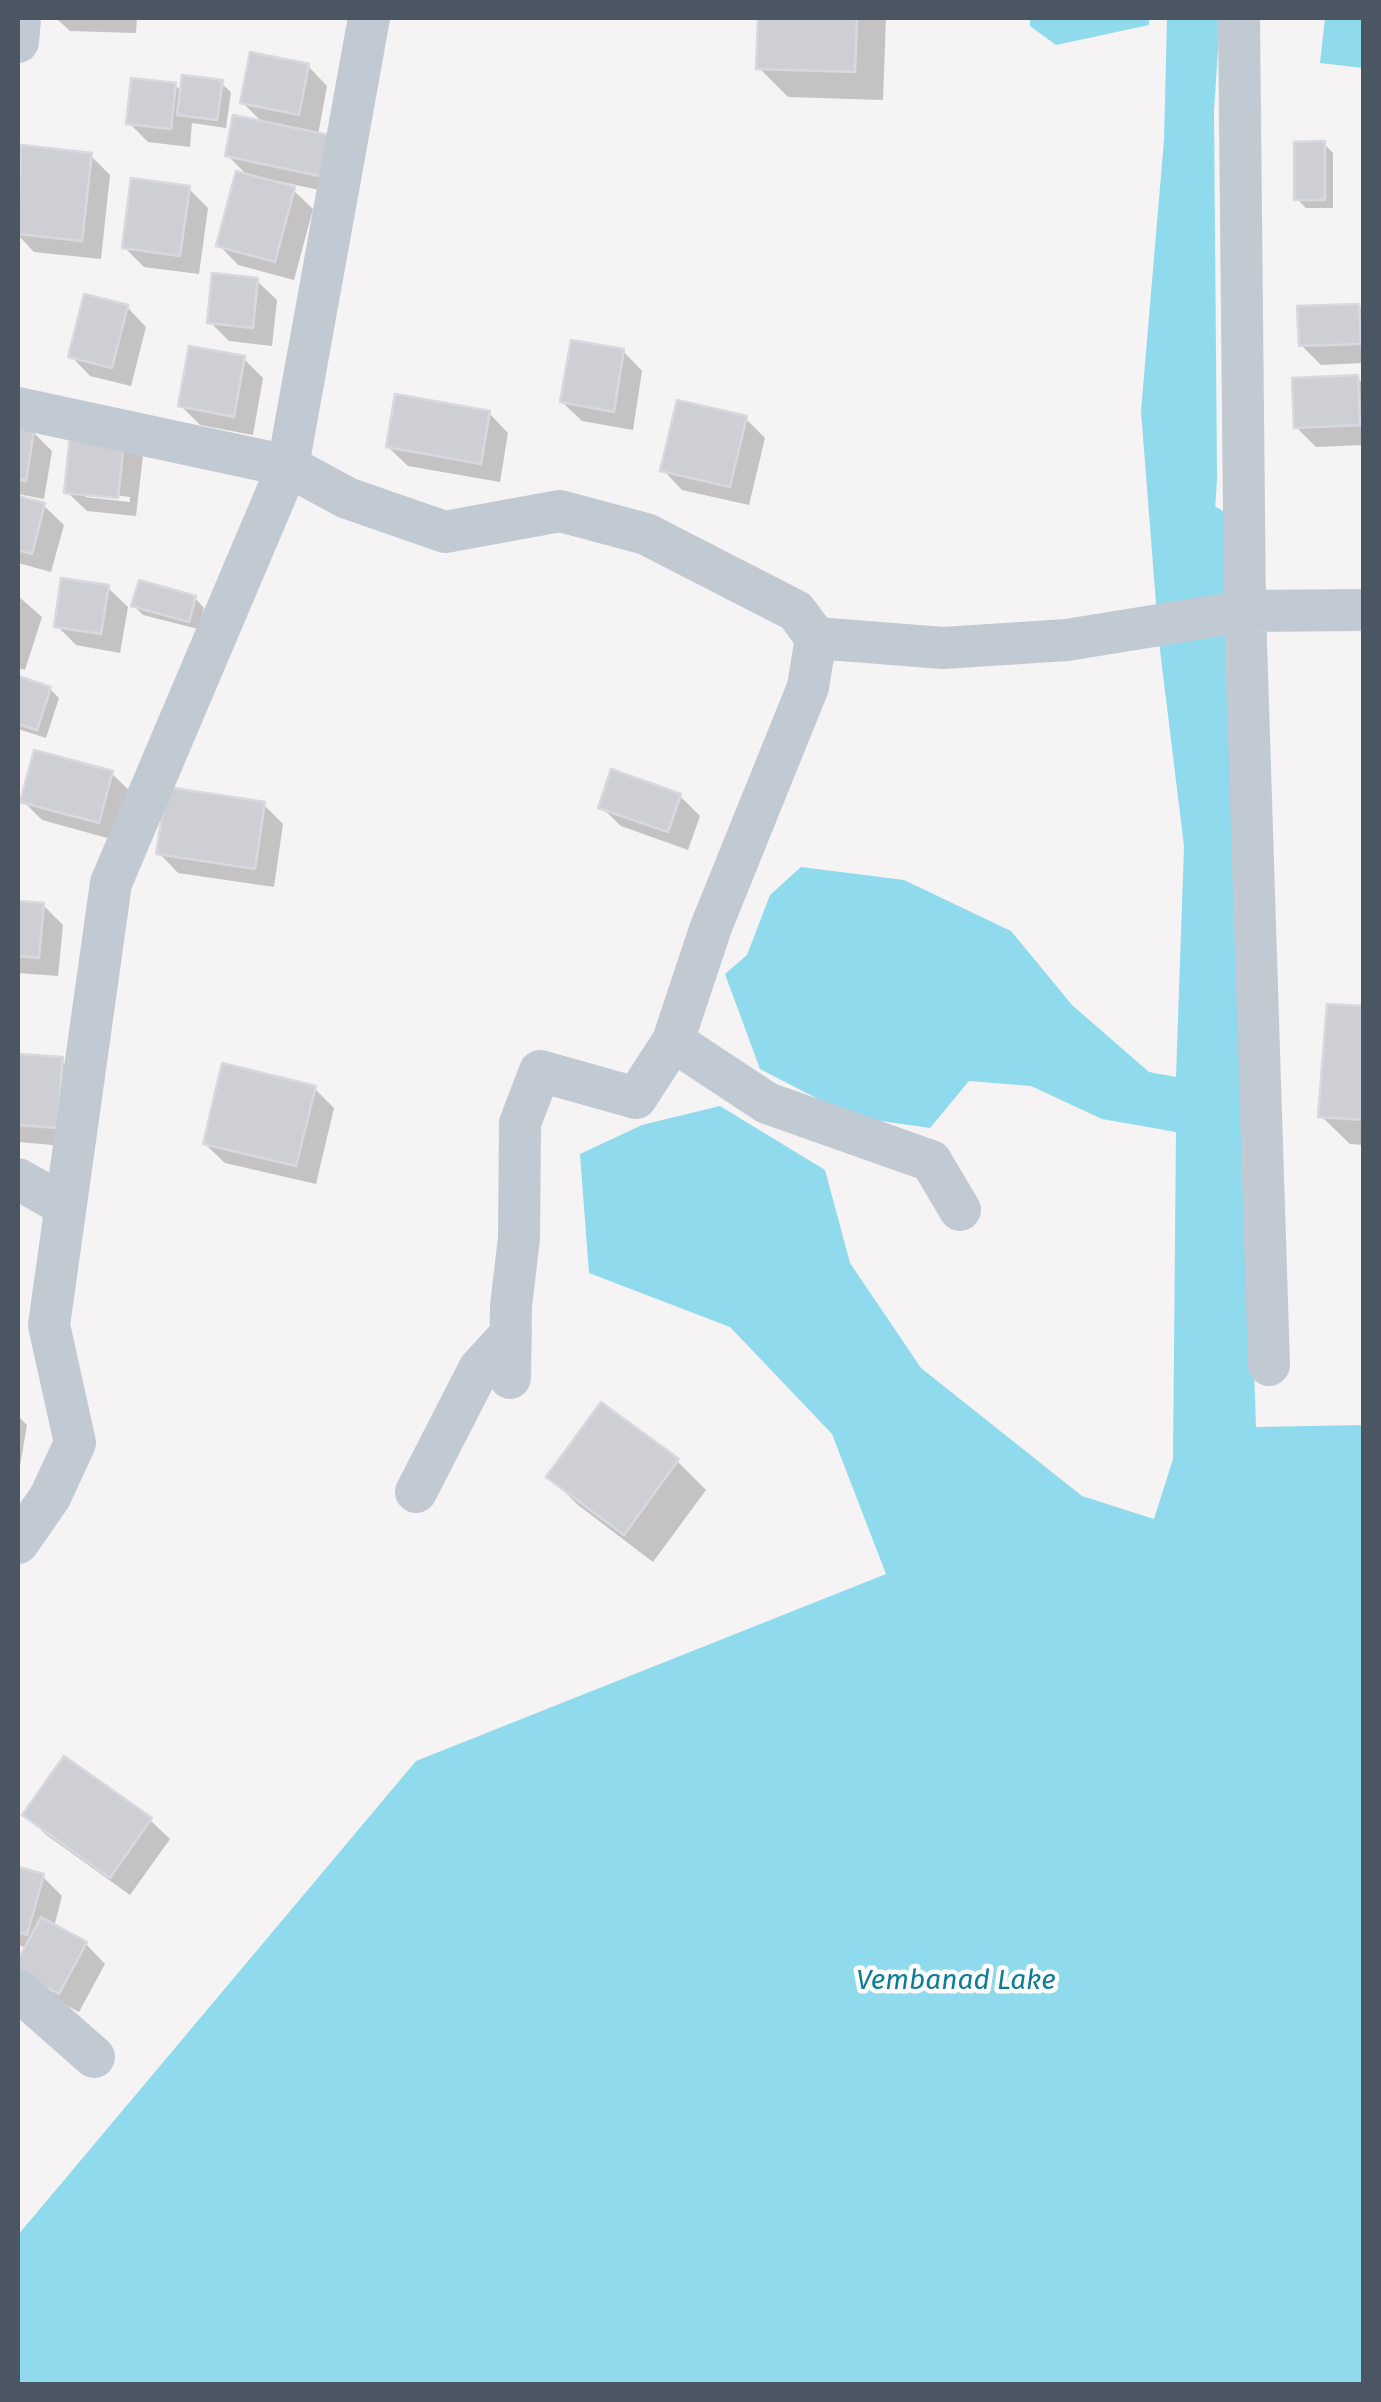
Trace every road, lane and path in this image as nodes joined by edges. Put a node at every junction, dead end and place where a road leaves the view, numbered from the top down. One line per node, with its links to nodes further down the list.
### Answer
1 (20, 18): 4 (street)
2 (369, 18): 6 (street)
3 (1240, 18): 8 (street)
4 (18, 42)
5 (18, 408): 6 (street)
6 (288, 466): 9 (street); 12 (street)
7 (1364, 610): 8 (street)
8 (1239, 612): 9 (street); 15 (street)
9 (816, 638): 10 (street)
10 (673, 1041): 13 (street); 14 (street)
11 (18, 1179): 12 (street)
12 (64, 1205): 18 (street)
13 (960, 1210)
14 (510, 1334): 16 (street); 17 (street)
15 (1268, 1365)
16 (510, 1378)
17 (416, 1492)
18 (18, 1543)
19 (18, 1990): 20 (street)
20 (94, 2058)

